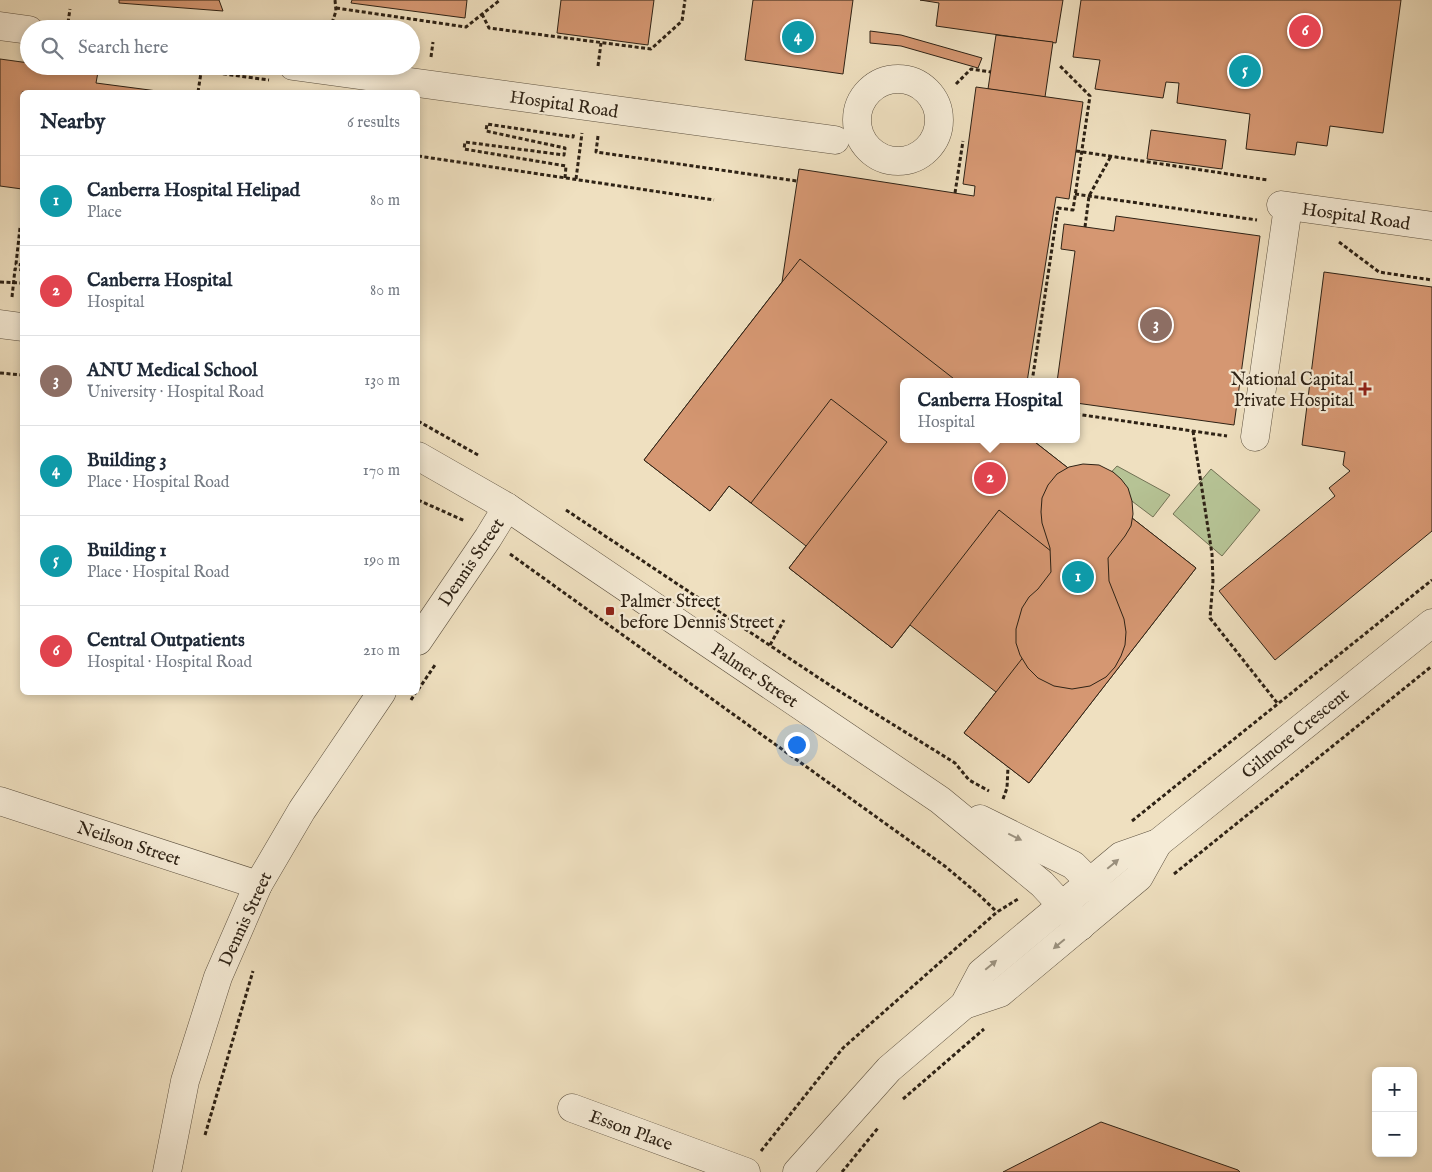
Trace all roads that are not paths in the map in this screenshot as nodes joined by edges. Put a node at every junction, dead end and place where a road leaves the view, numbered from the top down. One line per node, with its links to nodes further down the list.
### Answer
1 (0, 26): 2 (street)
2 (20, 29)
3 (359, 75): 5 (street, Hospital Road)
4 (858, 111): 5 (street, Hospital Road); 6 (street); 6 (street, Hospital Road)
5 (835, 140): 6 (street, Hospital Road)
6 (868, 149)
7 (1432, 226): 10 (street, Hospital Road)
8 (0, 324): 9 (street)
9 (20, 327)
10 (1244, 437)
11 (420, 457): 12 (street, Palmer Street)
12 (507, 507): 14 (street, Dennis Street); 16 (street, Palmer Street)
13 (1432, 623): 18 (street, Gilmore Crescent)
14 (420, 638)
15 (380, 695): 20 (street, Dennis Street)
16 (940, 800): 19 (street, Palmer Street, one-way to 19); 22 (street, Palmer Street)
17 (0, 801): 20 (street, Neilson Street)
18 (1158, 843): 19 (street, Gilmore Crescent, one-way to 18); 21 (street, Gilmore Crescent)
19 (1090, 882): 21 (street, Palmer Street); 22 (street, Gilmore Crescent)
20 (258, 885): 26 (street, Dennis Street)
21 (1110, 902): 23 (street, Gilmore Crescent)
22 (1062, 906): 23 (street, Palmer Street); 24 (street, Gilmore Crescent, one-way to 22)
23 (1081, 926): 24 (street, Gilmore Crescent, one-way to 24)
24 (964, 1005): 28 (street, Gilmore Crescent)
25 (572, 1108): 27 (street, Esson Place)
26 (167, 1172)
27 (746, 1172)
28 (797, 1172)

